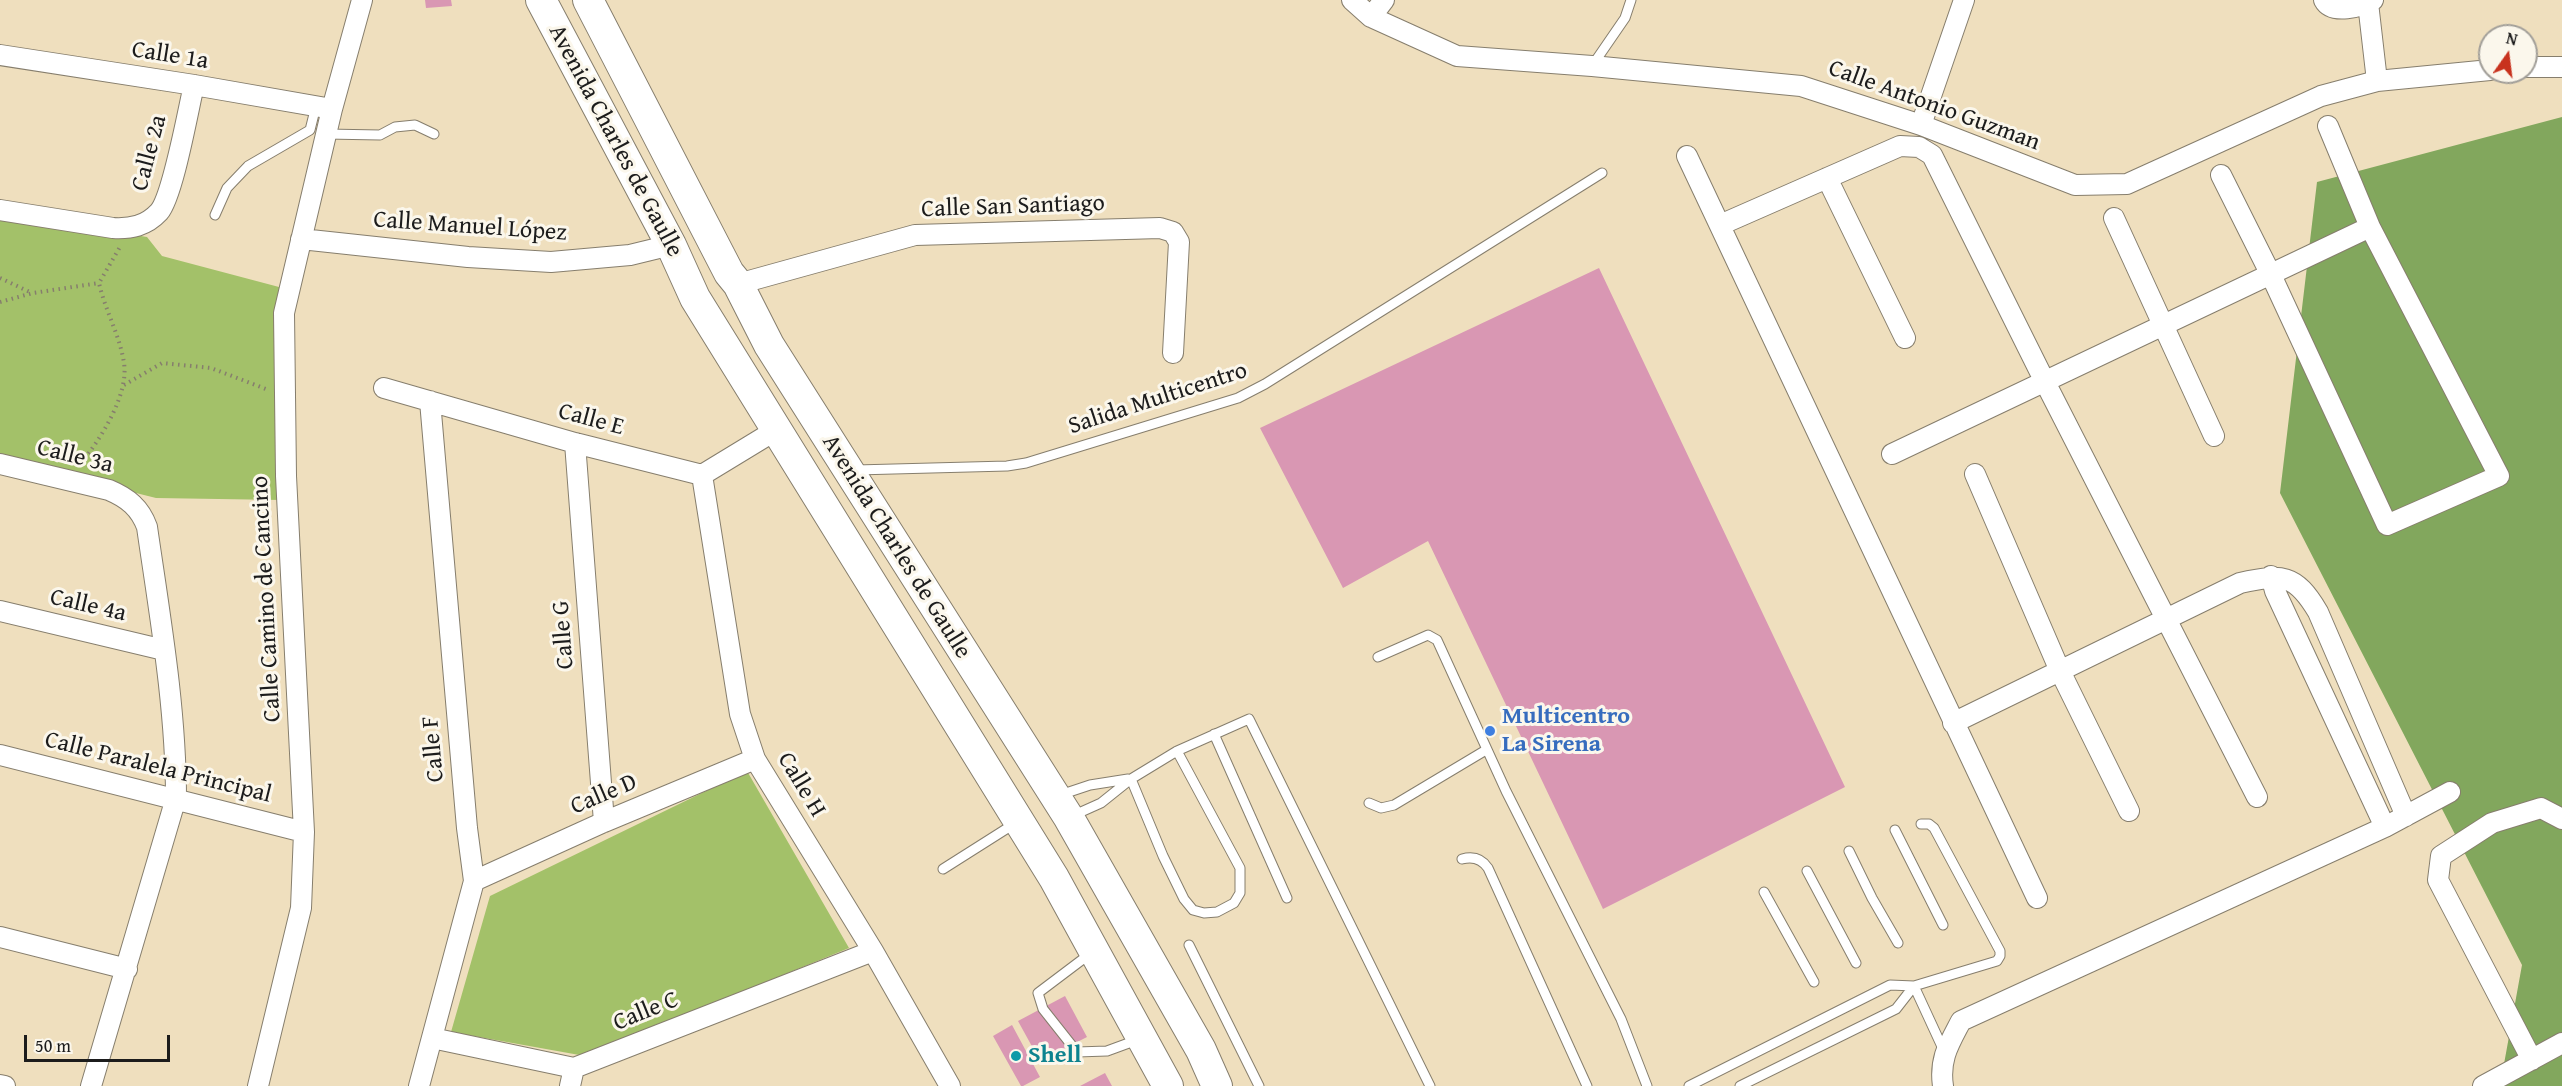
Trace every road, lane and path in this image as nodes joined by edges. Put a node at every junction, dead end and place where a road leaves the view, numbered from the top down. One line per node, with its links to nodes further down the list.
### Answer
1 (362, 0): 18 (street, Calle Camino de Cancino)
2 (541, 0): 34 (main road, Avenida Charles de Gaulle)
3 (588, 0): 38 (main road, Avenida Charles de Gaulle)
4 (1352, 0): 10 (street, Calle Antonio Guzman)
5 (1384, 0): 10 (street)
6 (1631, 0): 12 (lane)
7 (1964, 0): 19 (street)
8 (2324, 0): 9 (street)
9 (2371, 2): 16 (street)
10 (1371, 16): 12 (street, Calle Antonio Guzman)
11 (0, 56): 17 (street, Calle 1a)
12 (1592, 66): 19 (street, Calle Antonio Guzman)
13 (2538, 67): 14 (street)
14 (2562, 67)
15 (2478, 71): 16 (street, Calle Antonio Guzman)
16 (2377, 81): 19 (street, Calle Antonio Guzman)
17 (194, 85): 18 (street, Calle 1a); 32 (street, Calle 2a)
18 (324, 108): 21 (street, Calle Camino de Cancino); 28 (lane)
19 (1921, 125)
20 (2328, 126): 31 (street)
21 (326, 134): 22 (lane); 33 (street, Calle Camino de Cancino)
22 (434, 134)
23 (1687, 156): 30 (street)
24 (1602, 172): 55 (lane, Salida Multicentro)
25 (2221, 175): 35 (street)
26 (1827, 178): 30 (street); 42 (street); 44 (street)
27 (0, 210): 32 (street)
28 (215, 215)
29 (2114, 218): 41 (street)
30 (1720, 225): 67 (street)
31 (2370, 227): 35 (street); 35 (street)
32 (131, 228): 37 (path)
33 (301, 239): 34 (street, Calle Manuel López); 47 (street, Calle Camino de Cancino)
34 (671, 245): 49 (main road, Avenida Charles de Gaulle)
35 (2271, 275): 41 (street)
36 (0, 278): 39 (path)
37 (99, 283): 39 (path); 45 (path)
38 (738, 284): 43 (street, Calle San Santiago); 50 (main road, Avenida Charles de Gaulle)
39 (33, 293): 40 (path)
40 (0, 302)
41 (2164, 325): 44 (street); 51 (street)
42 (1905, 338)
43 (1173, 353)
44 (2045, 382): 53 (street); 63 (street)
45 (123, 385): 47 (path); 58 (path)
46 (384, 388): 48 (street, Calle E)
47 (285, 398): 87 (street, Calle Camino de Cancino)
48 (430, 401): 52 (street, Calle E); 92 (street, Calle F)
49 (776, 429): 50 (main road); 57 (street); 59 (main road, Avenida Charles de Gaulle)
50 (824, 434): 55 (main road, Avenida Charles de Gaulle)
51 (2214, 436)
52 (575, 443): 57 (street, Calle E); 83 (street, Calle G)
53 (1892, 454)
54 (0, 464): 58 (street, Calle 3a)
55 (847, 471): 60 (main road, Avenida Charles de Gaulle)
56 (1975, 474): 66 (street)
57 (702, 475): 72 (street, Calle H)
58 (67, 480): 64 (street, Calle 3a)
59 (816, 493): 60 (main road); 82 (main road, Avenida Charles de Gaulle)
60 (872, 509): 78 (main road, Avenida Charles de Gaulle)
61 (2271, 576): 63 (street); 80 (street); 85 (street)
62 (0, 611): 64 (street, Calle 4a)
63 (2168, 619): 66 (street); 75 (street)
64 (164, 650): 76 (street)
65 (1378, 657): 69 (lane)
66 (2060, 671): 67 (street); 79 (street)
67 (1953, 723): 95 (street)
68 (1214, 734): 70 (lane); 94 (lane); 121 (lane)
69 (1486, 750): 77 (lane); 123 (lane)
70 (1177, 751): 73 (lane); 73 (lane)
71 (0, 755): 76 (street, Calle Paralela Principal)
72 (755, 759): 83 (street, Calle D); 101 (street, Calle H)
73 (1131, 779): 78 (lane); 78 (lane)
74 (2450, 792): 80 (street)
75 (2257, 796)
76 (176, 798): 87 (street, Calle Paralela Principal); 103 (street)
77 (1369, 803)
78 (1062, 807): 119 (main road, Avenida Charles de Gaulle)
79 (2129, 811)
80 (2406, 816): 85 (street)
81 (2562, 819): 110 (street)
82 (1019, 821): 90 (lane); 100 (main road, Avenida Charles de Gaulle)
83 (604, 822): 92 (street, Calle D)
84 (1922, 824): 105 (lane)
85 (2385, 827): 109 (street)
86 (1895, 830): 96 (lane)
87 (304, 832): 115 (street, Calle Camino de Cancino)
88 (1850, 851): 98 (lane)
89 (1462, 860): 122 (lane)
90 (943, 869)
91 (1808, 871): 102 (lane)
92 (474, 881): 106 (street, Calle F)
93 (1764, 892): 104 (lane)
94 (1287, 898)
95 (2037, 898)
96 (1942, 925)
97 (0, 937): 103 (street)
98 (1898, 943)
99 (1189, 945): 120 (lane)
100 (1095, 950): 107 (main road, Avenida Charles de Gaulle); 107 (lane)
101 (873, 951): 111 (street, Calle C); 117 (street, Calle H)
102 (1856, 963)
103 (127, 969): 114 (street)
104 (1814, 982)
105 (1914, 986): 109 (lane); 124 (lane); 125 (lane)
106 (432, 1038): 111 (street, Calle C); 116 (street, Calle F)
107 (1144, 1038): 118 (main road, Avenida Charles de Gaulle)
108 (2562, 1044): 110 (street)
109 (1944, 1052): 126 (street)
110 (2532, 1060): 127 (street)
111 (572, 1077)
112 (0, 1085): 113 (street)
113 (5, 1086)
114 (91, 1086)
115 (258, 1086)
116 (420, 1086)
117 (950, 1086)
118 (1168, 1086)
119 (1217, 1086)
120 (1259, 1086)
121 (1430, 1086)
122 (1587, 1086)
123 (1647, 1086)
124 (1689, 1086)
125 (1740, 1086)
126 (1943, 1086)
127 (2483, 1086)

